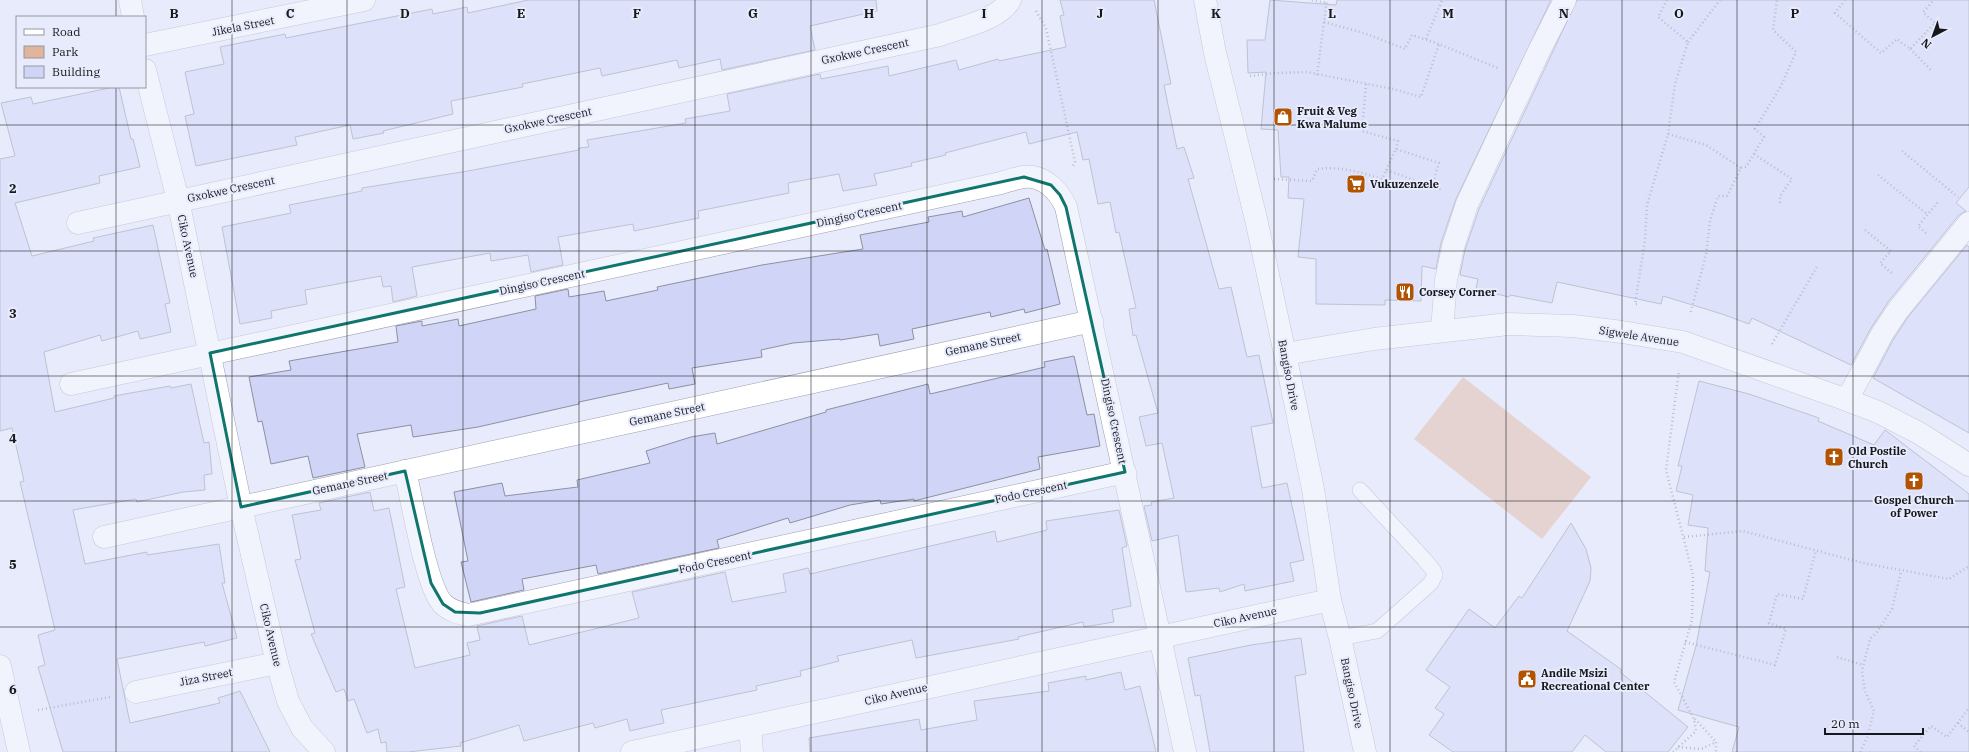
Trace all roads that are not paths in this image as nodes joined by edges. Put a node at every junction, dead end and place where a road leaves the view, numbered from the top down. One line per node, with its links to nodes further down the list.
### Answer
1 (130, 0): 7 (street)
2 (364, 0): 6 (street, Jikela Street)
3 (1010, 0): 10 (street, Gxokwe Crescent)
4 (1205, 0): 16 (street, Bangiso Drive)
5 (1565, 0): 14 (street)
6 (301, 7): 8 (street, Jikela Street)
7 (133, 16)
8 (146, 45)
9 (146, 74): 10 (street, Ciko Avenue)
10 (178, 200): 11 (street, Gxokwe Crescent); 15 (street, Ciko Avenue)
11 (78, 223)
12 (1969, 223): 18 (street)
13 (1092, 320): 15 (street, Dingiso Crescent); 20 (street, Gemane Street); 21 (street, Dingiso Crescent)
14 (1442, 330): 16 (street, Sigwele Avenue); 18 (street, Sigwele Avenue)
15 (210, 353): 17 (street); 23 (street, Ciko Avenue)
16 (1285, 354): 25 (street, Bangiso Drive)
17 (71, 384)
18 (1847, 400): 19 (street, Sigwele Avenue)
19 (1969, 465)
20 (406, 471): 21 (street, Fodo Crescent); 23 (street, Gemane Street)
21 (1124, 472): 26 (street, Dingiso Crescent)
22 (1360, 490): 27 (lane)
23 (241, 507): 24 (street); 28 (street, Ciko Avenue)
24 (104, 537)
25 (1330, 600): 26 (street, Ciko Avenue); 27 (street, Bangiso Drive)
26 (1161, 635): 31 (street, Ciko Avenue); 36 (street)
27 (1340, 638): 37 (street, Bangiso Drive)
28 (277, 663): 30 (street, Jiza Street); 33 (street, Ciko Avenue)
29 (0, 666): 32 (street)
30 (136, 692)
31 (750, 726): 34 (street, Ciko Avenue); 35 (street)
32 (19, 752)
33 (324, 752)
34 (632, 752)
35 (752, 752)
36 (1185, 752)
37 (1365, 752)

